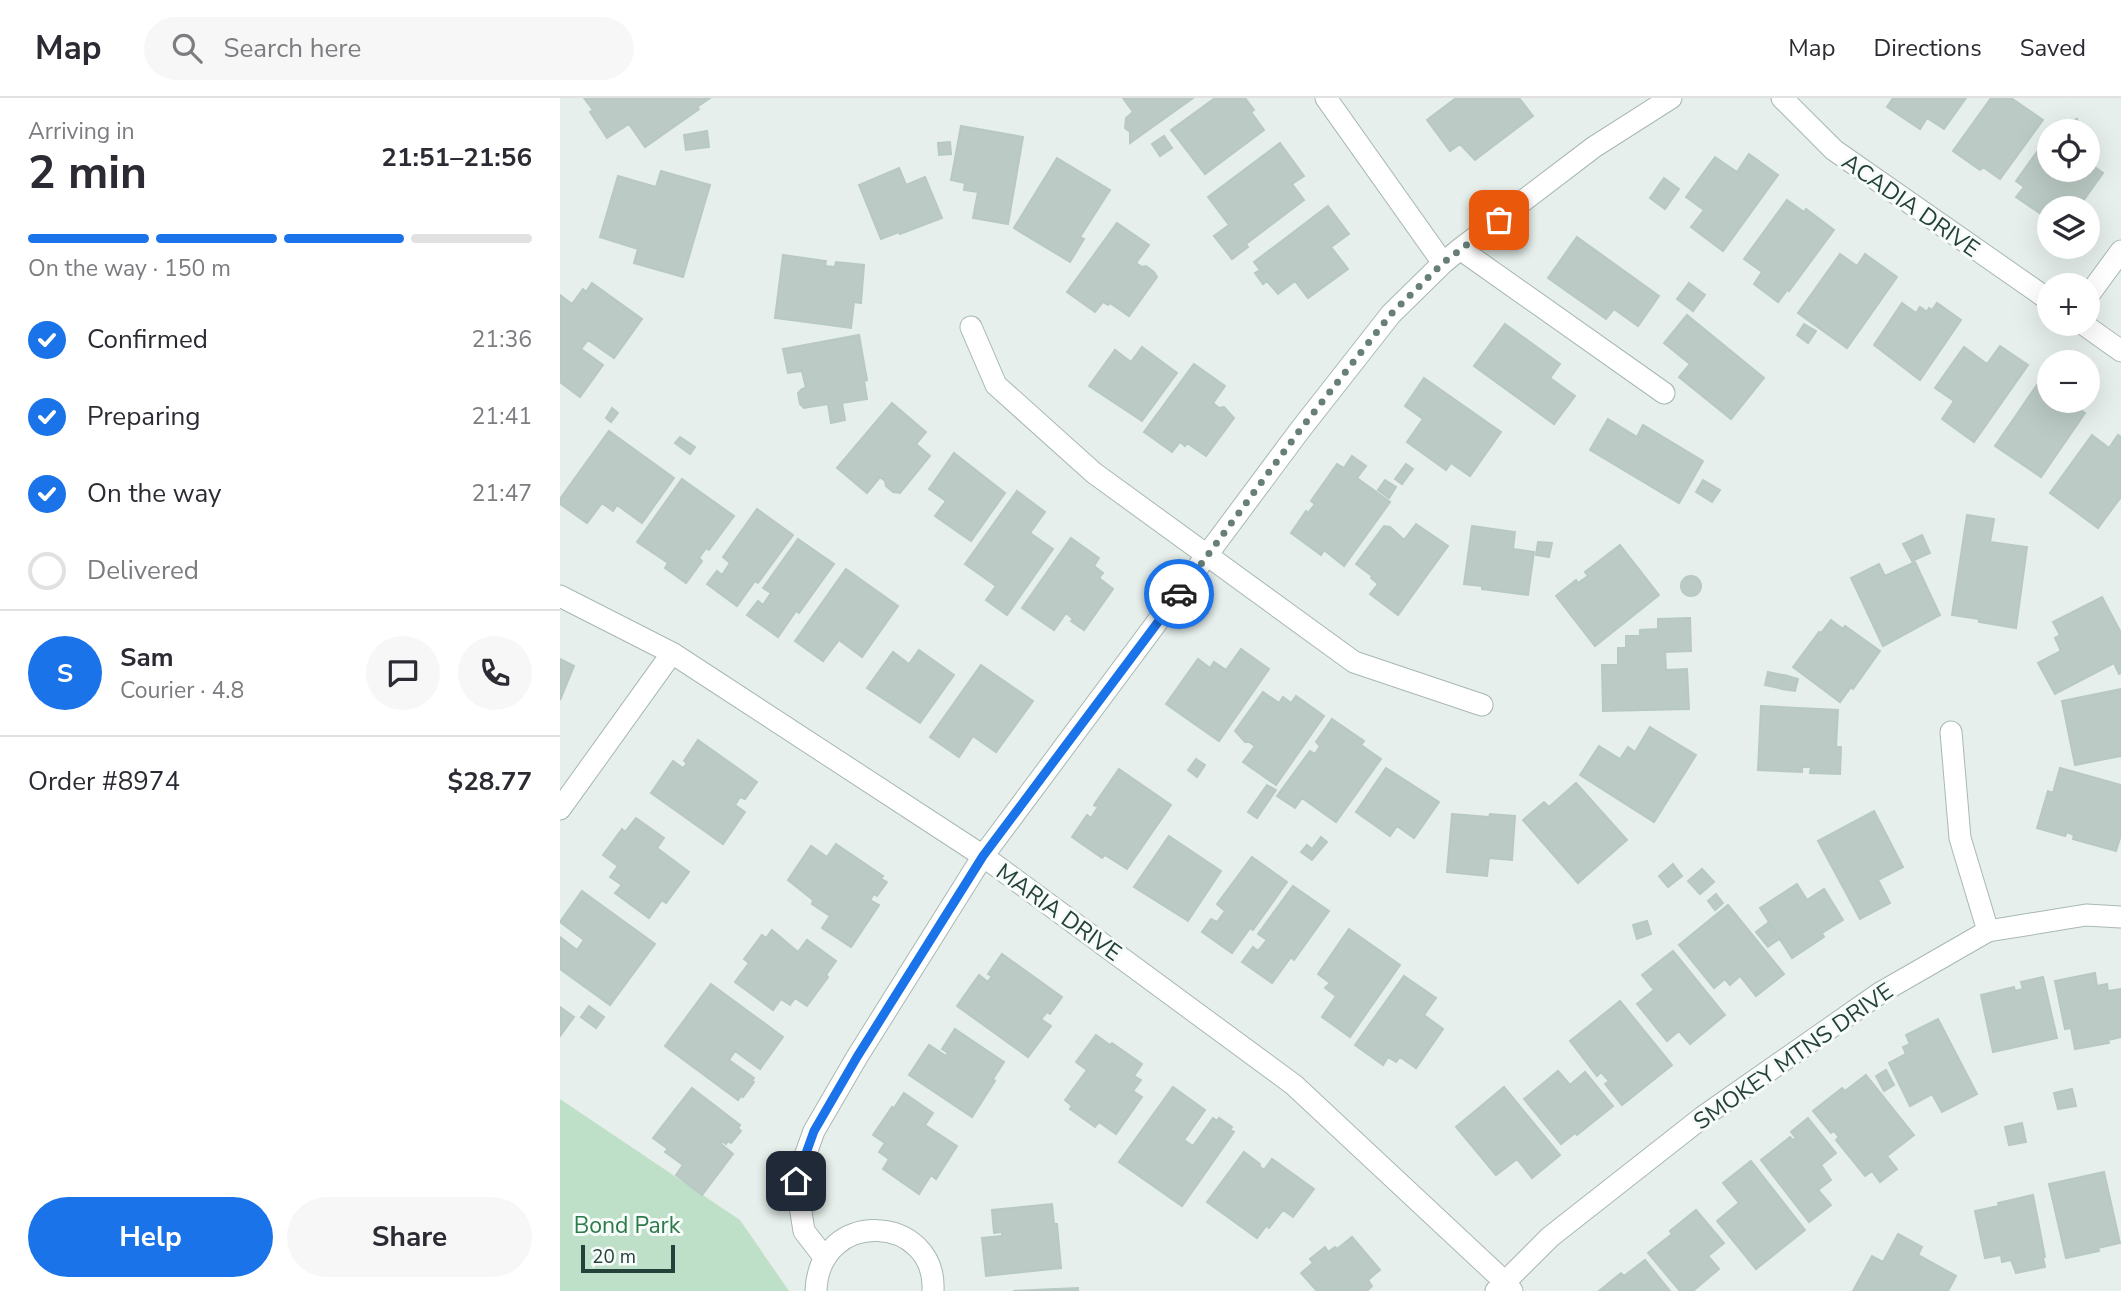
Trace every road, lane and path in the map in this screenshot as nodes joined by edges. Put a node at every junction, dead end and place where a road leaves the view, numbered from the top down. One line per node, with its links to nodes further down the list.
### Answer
1 (1326, 98): 6 (street)
2 (1671, 98): 4 (street)
3 (1782, 98): 8 (street, ACADIA DRIVE)
4 (1460, 249): 6 (street); 12 (street)
5 (2121, 251): 7 (street)
6 (1443, 263): 13 (street)
7 (2100, 280)
8 (2037, 292)
9 (971, 327): 13 (street)
10 (2100, 336): 11 (street)
11 (2121, 351)
12 (1664, 393)
13 (1208, 556): 16 (street); 19 (street)
14 (560, 596): 15 (street, MARIA DRIVE)
15 (672, 653): 18 (street); 19 (street, MARIA DRIVE)
16 (1482, 705)
17 (1951, 732): 21 (street)
18 (560, 809)
19 (983, 856): 22 (street); 23 (street, MARIA DRIVE)
20 (2121, 917): 21 (street, SMOKEY MTNS DRIVE)
21 (1988, 931): 23 (street, SMOKEY MTNS DRIVE)
22 (824, 1257): 24 (street); 25 (street)
23 (1505, 1288)
24 (816, 1291)
25 (933, 1291)

